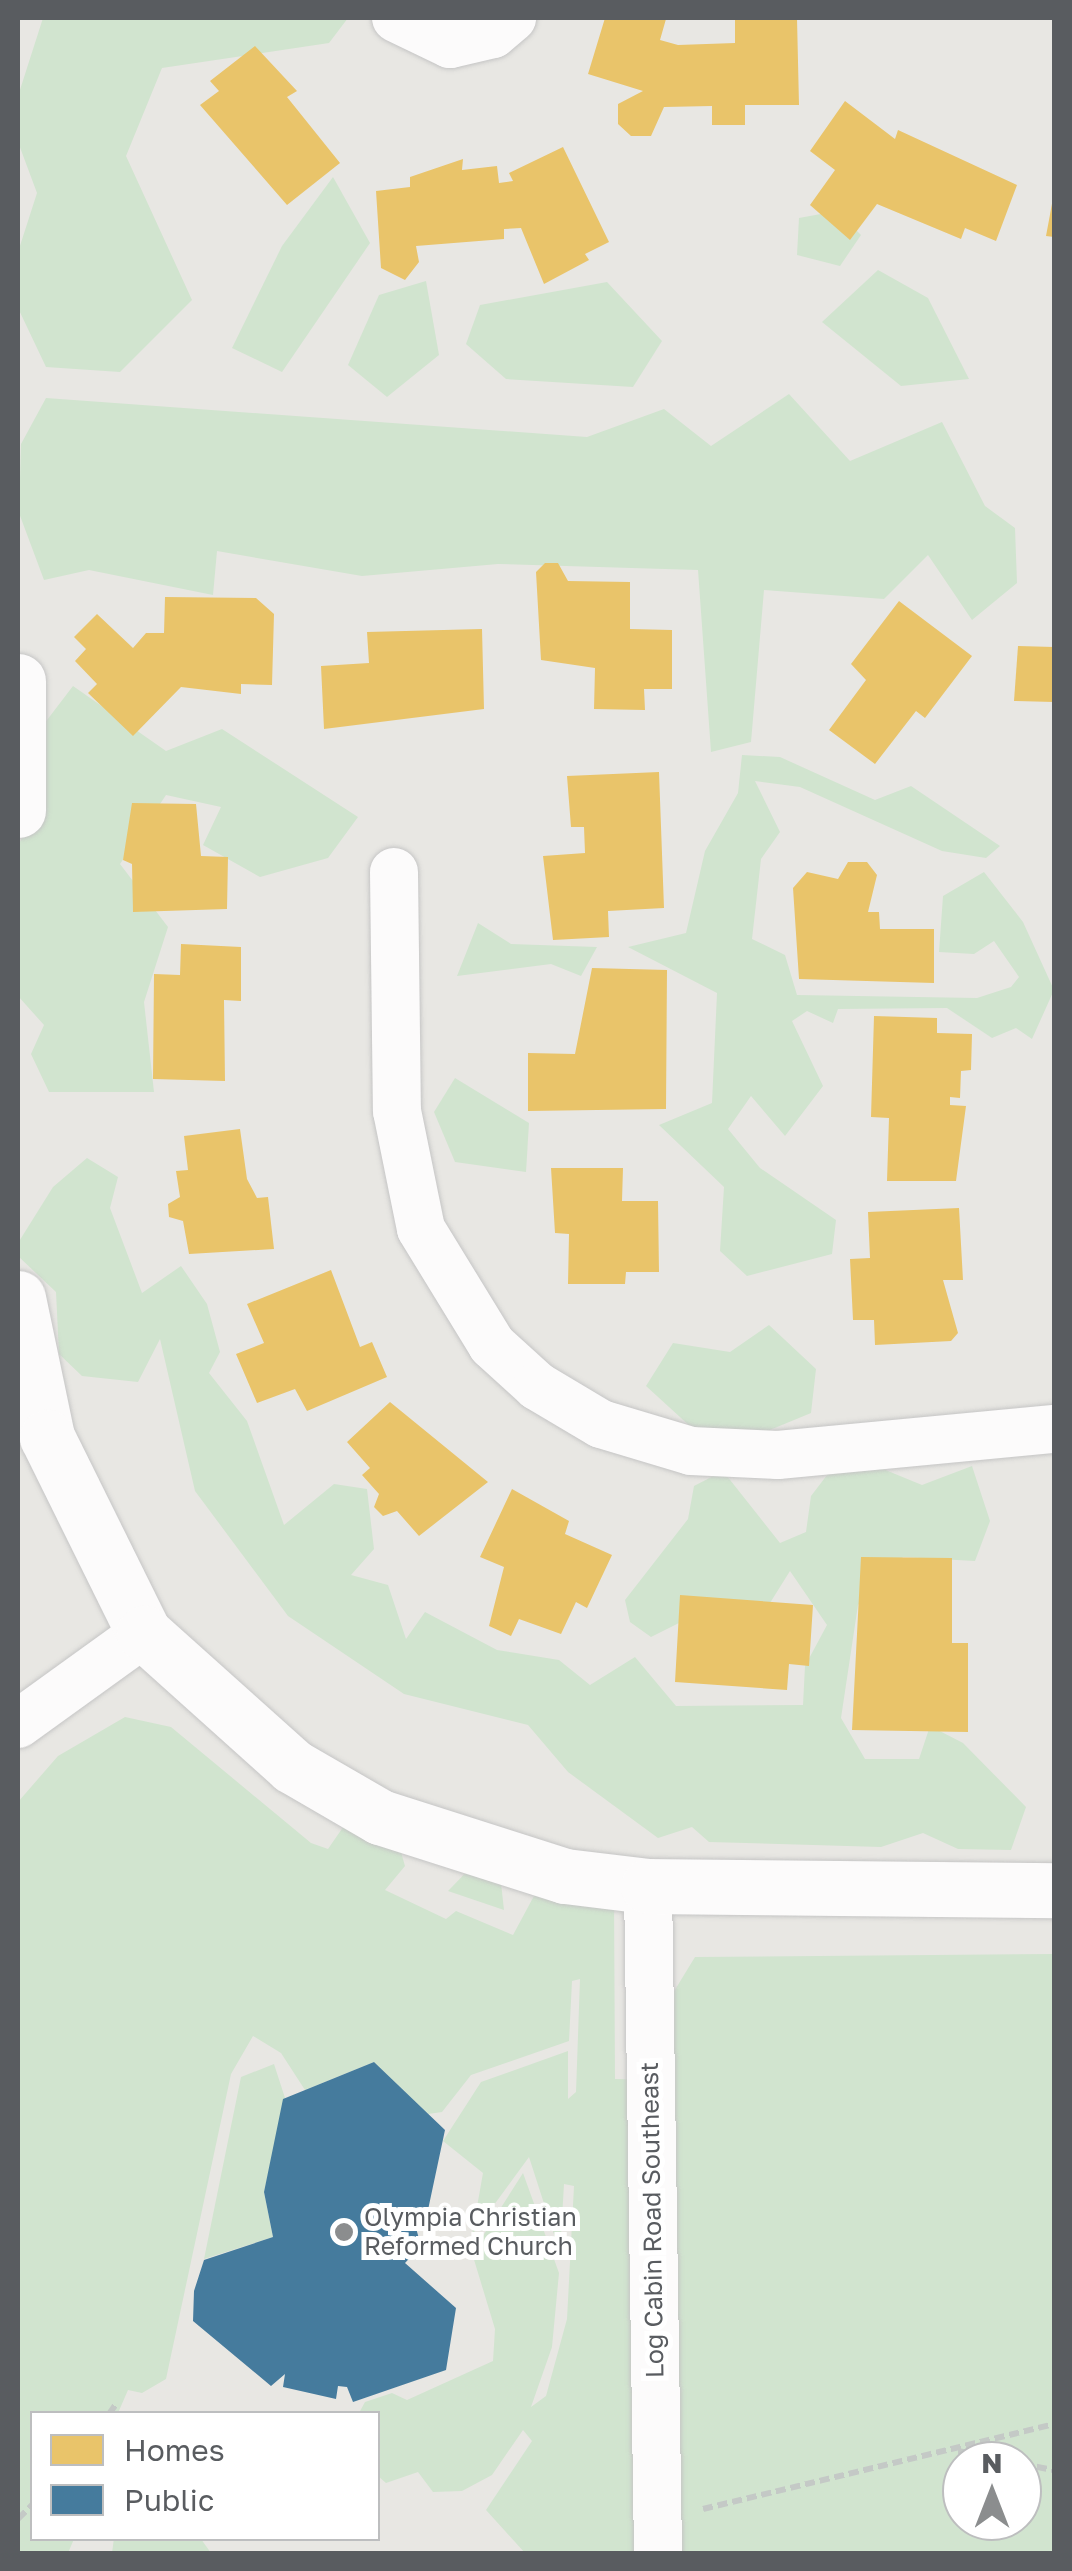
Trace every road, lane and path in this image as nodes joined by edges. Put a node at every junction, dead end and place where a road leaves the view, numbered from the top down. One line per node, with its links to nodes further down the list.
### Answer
1 (396, 18): 2 (street)
2 (512, 18)
3 (18, 681): 4 (street)
4 (18, 810)
5 (394, 872): 7 (street)
6 (18, 1298): 8 (street)
7 (1054, 1429)
8 (144, 1632): 9 (street); 10 (street)
9 (18, 1724)
10 (648, 1886): 11 (street); 17 (street, Log Cabin Road Southeast)
11 (1054, 1890)
12 (116, 2404): 13 (path)
13 (111, 2411)
14 (1054, 2424): 15 (path)
15 (987, 2441)
16 (942, 2453): 17 (path)
17 (658, 2535)

